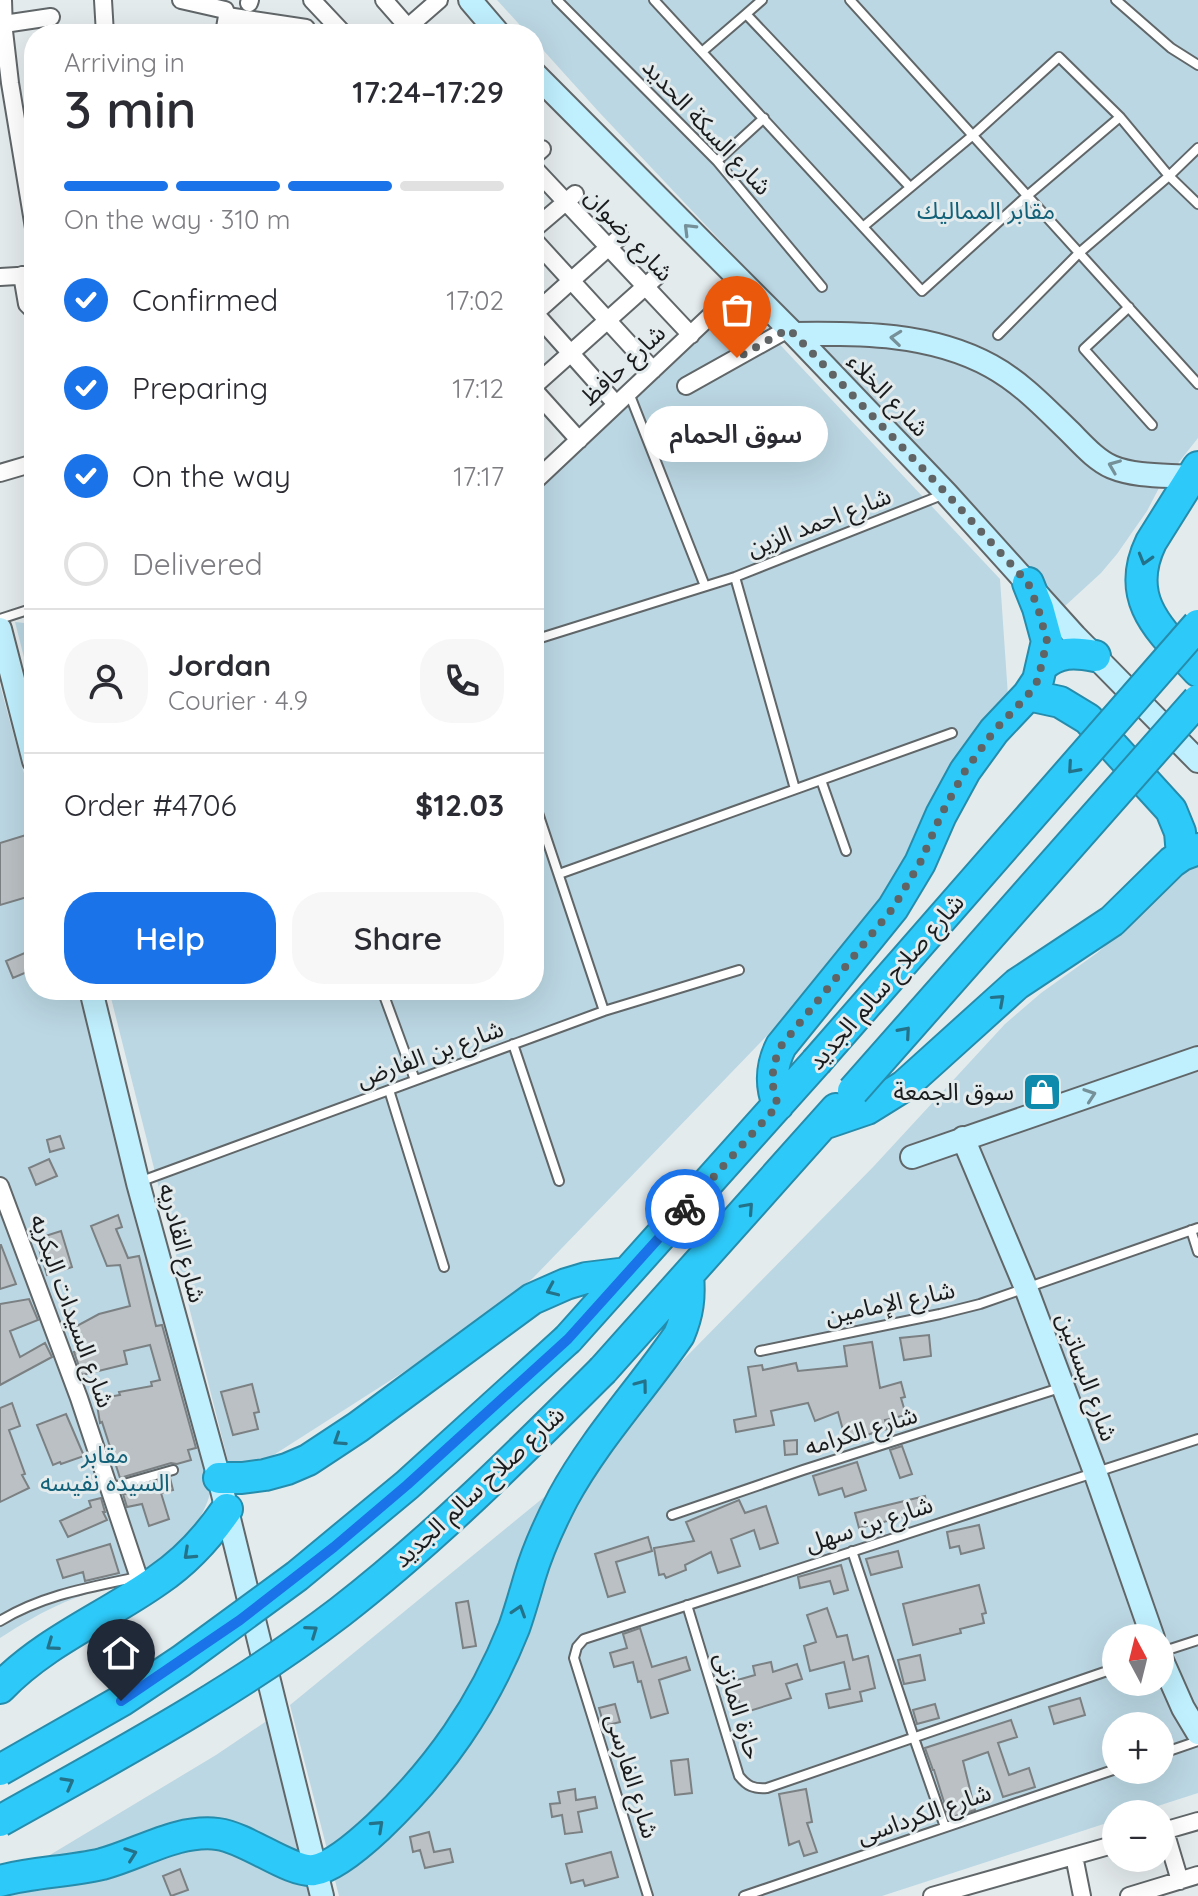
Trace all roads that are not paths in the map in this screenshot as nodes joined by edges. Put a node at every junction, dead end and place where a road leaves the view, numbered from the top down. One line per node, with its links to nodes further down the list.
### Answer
1 (3, 0): 16 (street)
2 (103, 0): 17 (street)
3 (181, 0): 14 (street)
4 (312, 0): 20 (street); 21 (street)
5 (384, 0): 22 (street)
6 (439, 0): 23 (street)
7 (470, 0): 24 (street)
8 (557, 0): 33 (lane, شارع السكة الحديد)
9 (654, 0): 25 (lane)
10 (762, 0): 13 (lane)
11 (850, 0): 31 (lane)
12 (1116, 0): 26 (lane)
13 (746, 14): 25 (lane); 37 (lane)
14 (227, 16): 18 (street); 19 (street)
15 (51, 17): 16 (street)
16 (3, 22): 27 (street)
17 (104, 24)
18 (226, 24)
19 (269, 24)
20 (307, 24)
21 (335, 24)
22 (401, 24)
23 (415, 24)
24 (490, 24)
25 (703, 51): 30 (lane)
26 (1198, 65)
27 (4, 66): 34 (street)
28 (544, 83): 50 (street, شارع الخلاء, one-way to 28)
29 (1120, 117): 31 (lane); 36 (lane); 38 (lane)
30 (764, 118): 33 (lane); 42 (lane)
31 (972, 136): 37 (lane); 38 (lane)
32 (1198, 148): 36 (lane)
33 (717, 161): 51 (lane, شارع السكة الحديد)
34 (24, 174)
35 (544, 176): 39 (street, شارع رضوان)
36 (1169, 176): 40 (lane); 45 (lane)
37 (910, 187): 42 (lane)
38 (1027, 196): 42 (lane); 45 (lane)
39 (570, 198): 41 (street); 43 (street, شارع رضوان)
40 (1198, 204)
41 (544, 220)
42 (864, 226)
43 (614, 242): 48 (street); 49 (street, شارع رضوان)
44 (544, 251): 48 (street)
45 (1079, 253): 53 (lane); 58 (lane)
46 (24, 275): 47 (street)
47 (0, 277)
48 (571, 280): 52 (street); 54 (street)
49 (651, 282): 54 (street); 57 (street, شارع رضوان)
50 (744, 284): 56 (street, شارع الخلاء); 57 (street, شارع حافظ)
51 (822, 287)
52 (544, 304)
53 (1129, 307): 62 (lane); 66 (lane)
54 (608, 320): 59 (street); 60 (street)
55 (544, 324): 59 (street)
56 (791, 332): 63 (street); 70 (street, one-way to 56); 72 (street, شارع الخلاء)
57 (691, 335): 60 (street, شارع حافظ)
58 (998, 335)
59 (570, 353): 61 (street); 64 (street)
60 (653, 370): 64 (street, شارع حافظ)
61 (544, 378)
62 (1198, 384)
63 (686, 386)
64 (623, 398): 67 (street, شارع حافظ); 75 (lane)
65 (544, 400): 67 (street)
66 (1152, 425)
67 (579, 440): 69 (street, شارع حافظ)
68 (24, 466): 71 (street)
69 (544, 470)
70 (1194, 472): 83 (highway, one-way to 83)
71 (0, 473)
72 (946, 493): 73 (lane, شارع احمد الزين); 74 (street, شارع الخلاء)
73 (735, 577): 75 (lane, شارع احمد الزين); 90 (lane)
74 (1028, 583): 81 (street, شارع الخلاء); 82 (highway)
75 (705, 586): 80 (lane, شارع احمد الزين)
76 (24, 611): 77 (lane)
77 (0, 619)
78 (1198, 625): 103 (highway, شارع صلاح سالم الجديد, one-way to 103, bridge)
79 (0, 629): 86 (street)
80 (544, 637)
81 (1095, 656): 82 (highway); 88 (street, شارع الخلاء)
82 (1042, 666): 84 (highway)
83 (1198, 671)
84 (1028, 695): 93 (highway); 103 (highway)
85 (1198, 700): 104 (highway, شارع صلاح سالم الجديد, one-way to 85, bridge)
86 (24, 722)
87 (952, 733): 89 (lane)
88 (1198, 761)
89 (821, 780): 90 (lane); 92 (lane)
90 (795, 789): 94 (lane)
91 (544, 830): 94 (lane)
92 (846, 851)
93 (1190, 852): 104 (highway, one-way to 93)
94 (559, 874): 98 (lane)
95 (739, 970): 98 (lane, شارع بن الفارض)
96 (93, 1000): 108 (street, شارع القادريه)
97 (386, 1000): 101 (lane)
98 (604, 1011): 99 (lane, شارع بن الفارض)
99 (513, 1044): 101 (lane, شارع بن الفارض); 107 (lane)
100 (1198, 1058): 105 (street, one-way to 100)
101 (415, 1080): 102 (lane, شارع بن الفارض)
102 (389, 1090): 108 (lane, شارع بن الفارض); 112 (lane)
103 (778, 1105): 113 (highway, شارع صلاح سالم الجديد)
104 (823, 1124): 114 (highway, شارع صلاح سالم الجديد, one-way to 104)
105 (963, 1138): 106 (street); 115 (street, شارع البساتين)
106 (912, 1157)
107 (559, 1181)
108 (138, 1183): 121 (street, شارع القادريه)
109 (0, 1186): 122 (street, شارع السيدات البكريه)
110 (1195, 1229): 111 (lane); 115 (lane, شارع الإمامين)
111 (1198, 1252)
112 (444, 1267)
113 (627, 1273): 121 (highway, one-way to 121); 140 (highway, شارع صلاح سالم الجديد, bridge)
114 (688, 1275): 142 (highway, شارع صلاح سالم الجديد, one-way to 114, bridge); 152 (highway, one-way to 114)
115 (1026, 1288): 116 (lane, شارع الإمامين); 117 (street, شارع البساتين)
116 (760, 1351)
117 (1063, 1387): 120 (street, شارع البساتين); 124 (lane, شارع الكرامه)
118 (1198, 1439): 120 (lane, شارع بن سهل)
119 (173, 1470): 122 (lane)
120 (1095, 1472): 125 (lane, شارع بن سهل); 129 (street, شارع البساتين)
121 (219, 1478): 123 (street, شارع القادريه)
122 (109, 1489): 126 (street, شارع السيدات البكريه)
123 (227, 1509): 126 (highway, one-way to 126); 152 (street, شارع القادريه)
124 (672, 1515)
125 (852, 1551): 127 (lane, شارع بن سهل); 137 (lane)
126 (140, 1584): 128 (lane); 135 (highway, one-way to 135)
127 (687, 1605): 132 (lane, شارع بن سهل); 137 (lane, حارة المازنى)
128 (0, 1621)
129 (1148, 1624)
130 (1198, 1640): 131 (lane)
131 (1174, 1649)
132 (577, 1668): 154 (lane, شارع الفارسى)
133 (1102, 1673): 137 (lane)
134 (1174, 1682): 136 (street)
135 (0, 1688)
136 (1198, 1733)
137 (914, 1738): 144 (lane)
138 (1198, 1741): 139 (lane)
139 (1174, 1749)
140 (0, 1770)
141 (1102, 1774): 144 (lane, شارع الكرداسى)
142 (0, 1821)
143 (1198, 1821): 145 (street)
144 (945, 1827): 155 (lane, شارع الكرداسى)
145 (1174, 1828)
146 (1102, 1848): 147 (street)
147 (1074, 1856): 156 (street); 157 (street)
148 (1174, 1864): 151 (street)
149 (1198, 1875): 151 (street)
150 (0, 1881): 152 (highway, one-way to 152)
151 (1180, 1881): 153 (street)
152 (318, 1883)
153 (1158, 1892): 158 (street)
154 (648, 1896)
155 (744, 1896)
156 (932, 1896)
157 (1082, 1896)
158 (1129, 1896)

